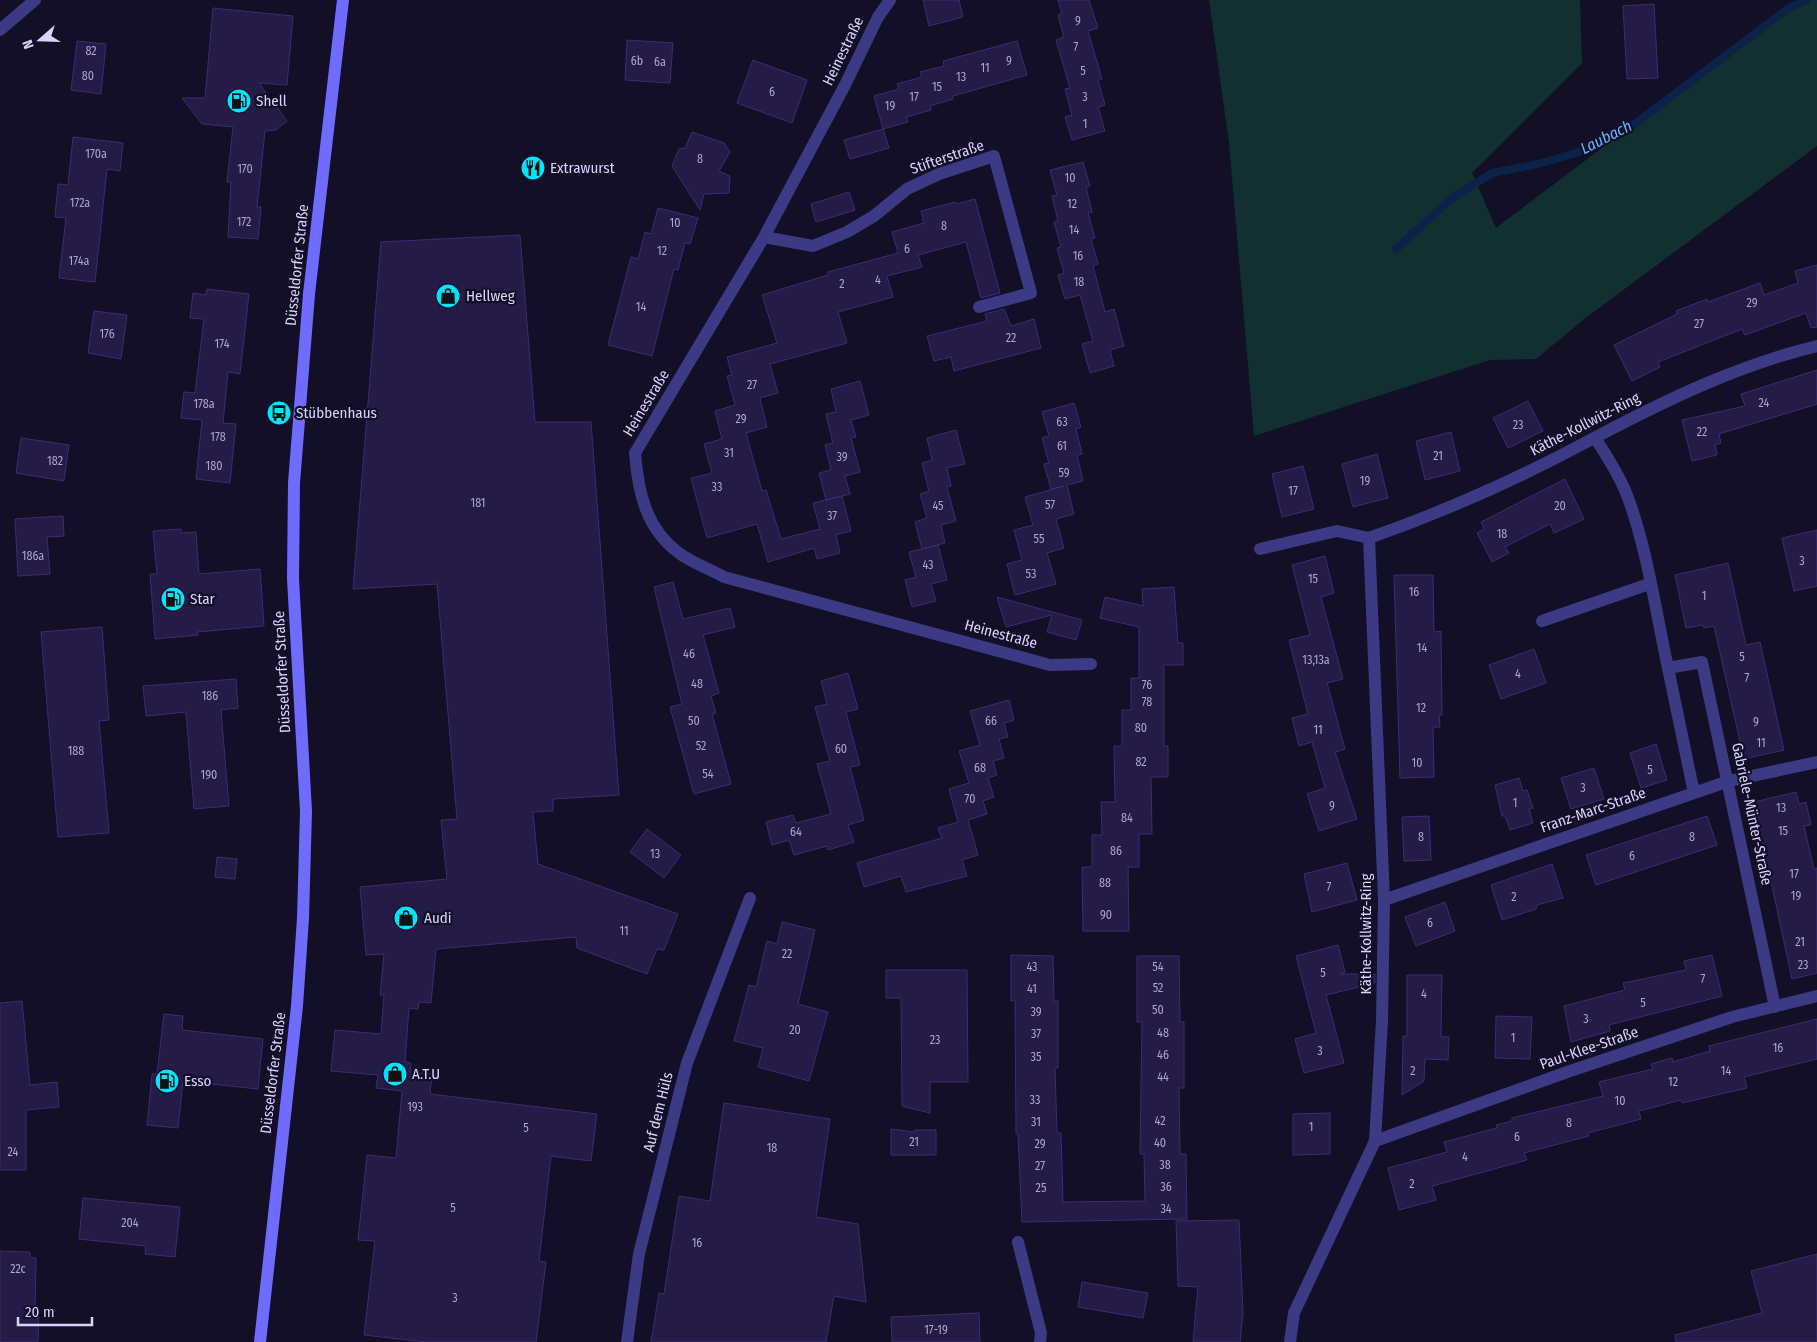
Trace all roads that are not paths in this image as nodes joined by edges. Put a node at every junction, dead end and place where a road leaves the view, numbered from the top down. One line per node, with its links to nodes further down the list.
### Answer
1 (35, 0): 4 (street)
2 (344, 0): 24 (main road, Düsseldorfer Straße)
3 (890, 0): 5 (street, Heinestraße)
4 (0, 30)
5 (764, 237): 6 (street, Stifterstraße); 13 (street, Heinestraße)
6 (979, 306)
7 (1817, 346): 8 (street, Käthe-Kollwitz-Ring)
8 (1595, 438): 9 (street, Käthe-Kollwitz-Ring); 11 (street)
9 (1369, 538): 10 (street); 19 (street, Käthe-Kollwitz-Ring)
10 (1260, 549)
11 (1650, 584): 12 (street); 14 (street)
12 (1542, 621)
13 (1091, 664)
14 (1668, 668): 16 (street, Gabriele-Münter-Straße); 17 (street)
15 (1817, 762): 16 (street, Franz-Marc-Straße)
16 (1729, 781): 17 (street, Franz-Marc-Straße); 21 (street, Gabriele-Münter-Straße)
17 (1694, 793): 19 (street, Franz-Marc-Straße)
18 (750, 898): 25 (street, Auf dem Hüls)
19 (1384, 900): 22 (street, Käthe-Kollwitz-Ring)
20 (1817, 996): 21 (street, Paul-Klee-Straße)
21 (1775, 1007): 22 (street, Paul-Klee-Straße)
22 (1376, 1141): 27 (street, Käthe-Kollwitz-Ring)
23 (1018, 1242): 26 (street)
24 (260, 1342)
25 (627, 1342)
26 (1040, 1342)
27 (1290, 1342)

